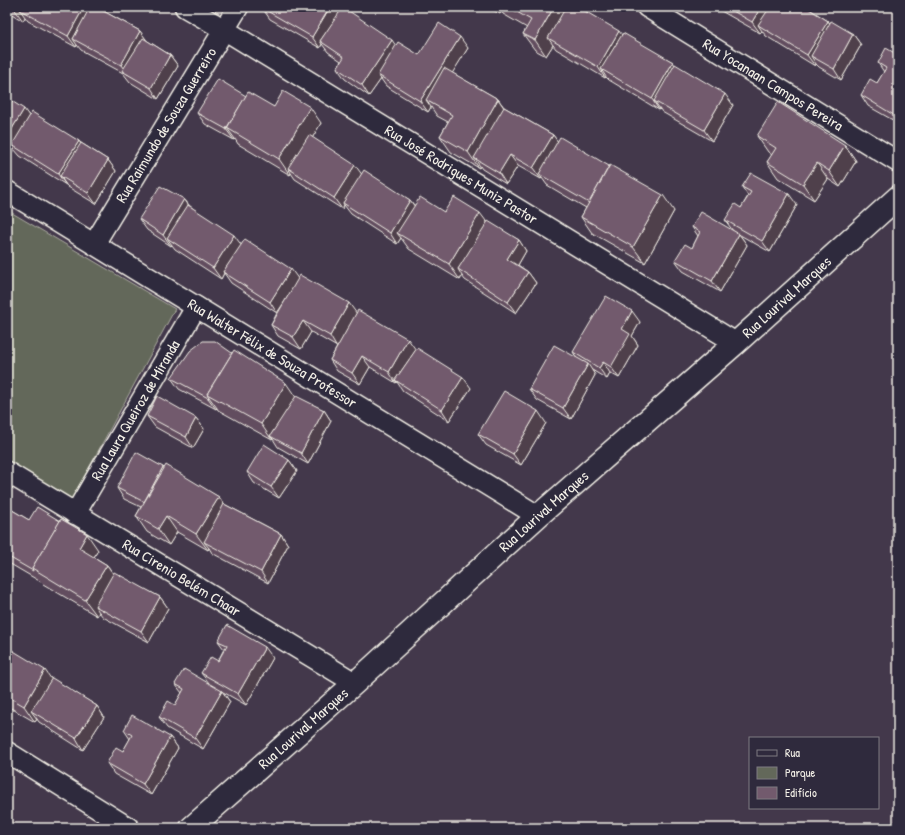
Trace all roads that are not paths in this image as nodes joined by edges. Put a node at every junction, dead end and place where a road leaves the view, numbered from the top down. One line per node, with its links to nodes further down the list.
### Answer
1 (185, 7): 4 (street, Rua José Rodrigues Muniz Pastor)
2 (238, 7): 4 (street, Rua Raimundo de Souza Guerreiro)
3 (647, 7): 5 (street, Rua Yocanaan Campos Pereira)
4 (225, 30): 8 (street, Rua Raimundo de Souza Guerreiro); 10 (street, Rua José Rodrigues Muniz Pastor)
5 (898, 162)
6 (7, 191): 8 (street, Rua Walter Félix de Souza Professor)
7 (898, 197): 10 (street, Rua Lourival Marques)
8 (94, 244): 9 (street, Rua Walter Félix de Souza Professor)
9 (196, 307): 12 (street, Rua Laura Queiroz de Miranda); 13 (street, Rua Walter Félix de Souza Professor)
10 (736, 343): 13 (street, Rua Lourival Marques)
11 (7, 472): 12 (street, Rua Cirenio Belém Chaar)
12 (75, 514): 14 (street, Rua Cirenio Belém Chaar)
13 (538, 516): 14 (street, Rua Lourival Marques)
14 (355, 683): 17 (street, Rua Lourival Marques)
15 (7, 752): 16 (street)
16 (129, 828)
17 (191, 828)

